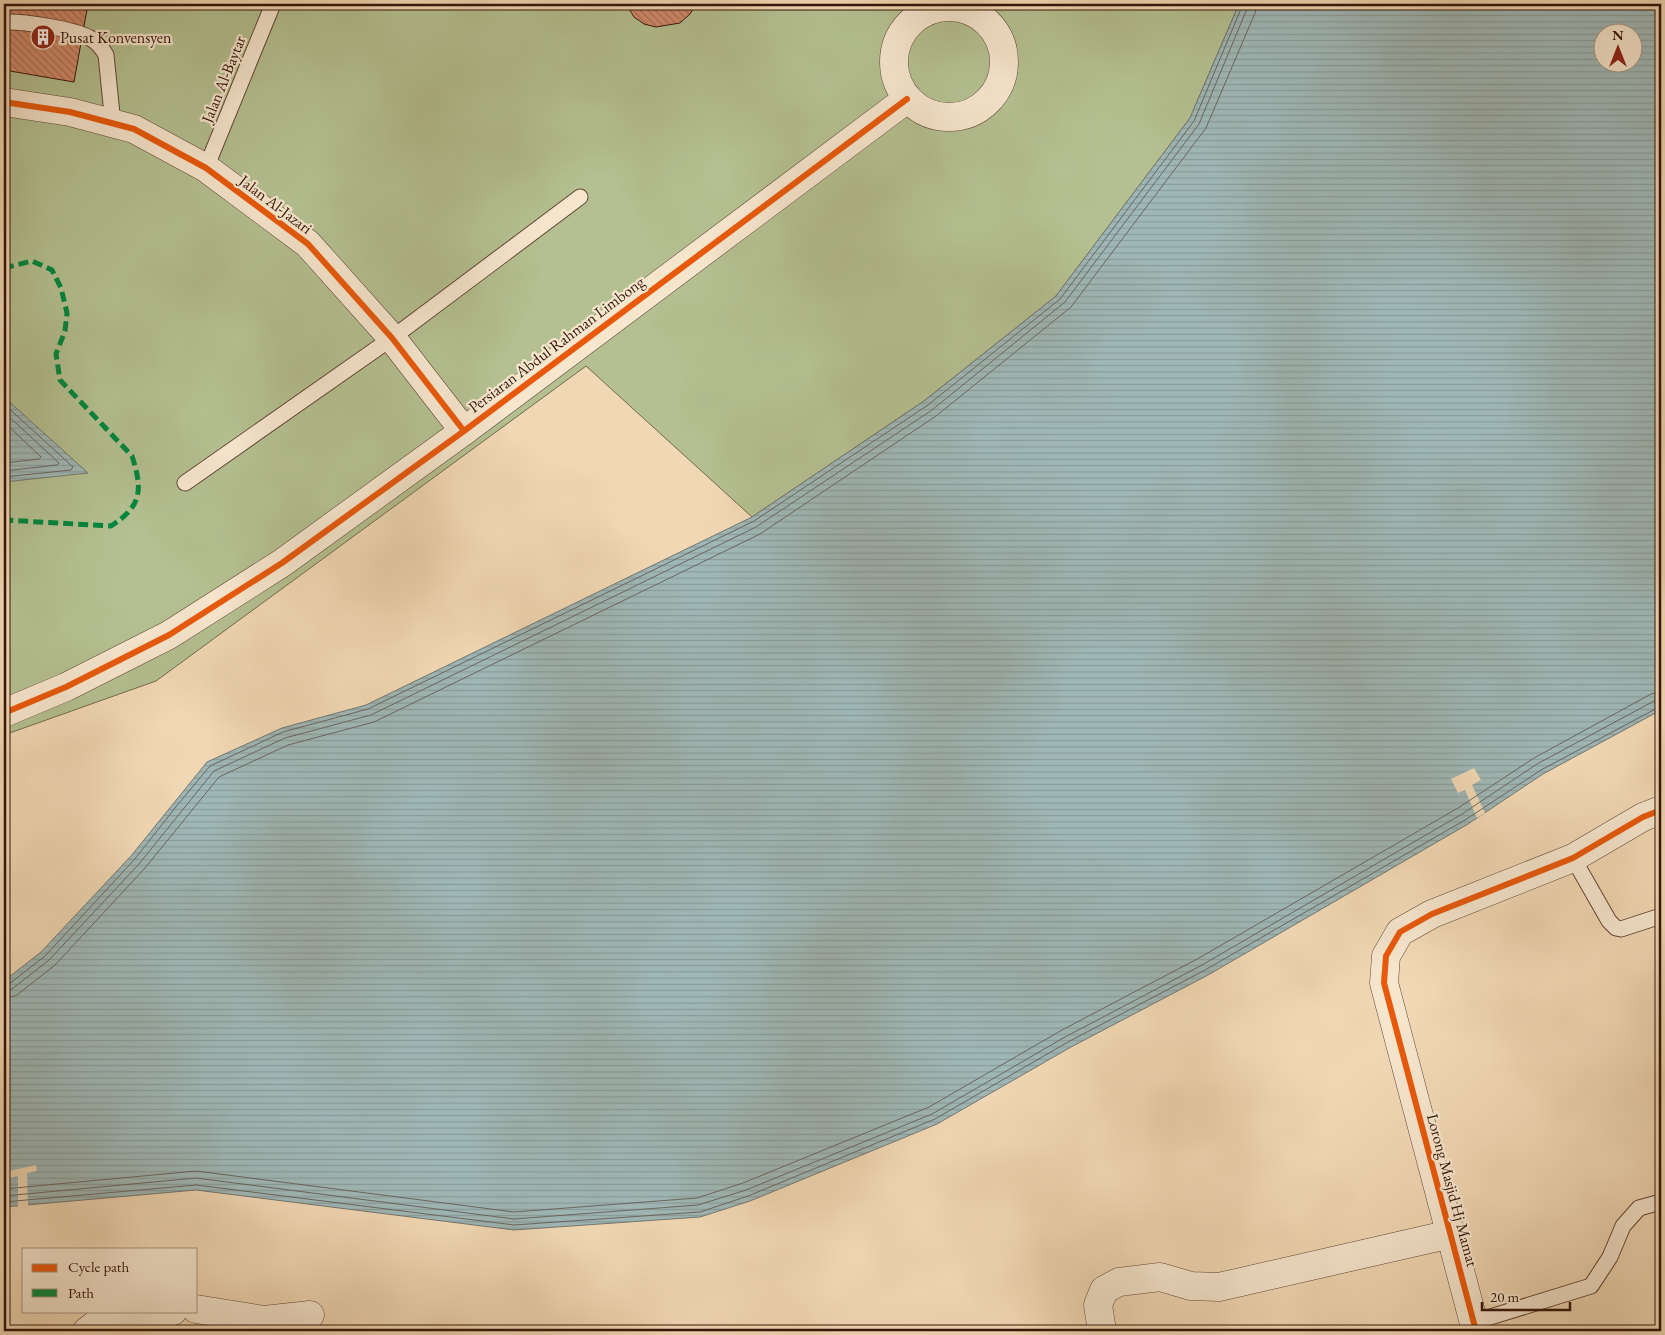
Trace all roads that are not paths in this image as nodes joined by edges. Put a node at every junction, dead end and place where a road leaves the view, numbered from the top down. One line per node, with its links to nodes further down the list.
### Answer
1 (273, 4): 6 (lane, Jalan Al-Baytar)
2 (4, 22): 5 (lane)
3 (907, 99): 3 (street); 9 (street, Persiaran Abdul Rahman Limbong)
4 (4, 102): 5 (street, Jalan Al-Jazari)
5 (113, 124): 6 (street, Jalan Al-Jazari)
6 (206, 168): 8 (street, Jalan Al-Jazari)
7 (580, 197): 8 (lane)
8 (392, 338): 9 (street, Jalan Al-Jazari); 10 (lane)
9 (464, 430): 11 (street, Persiaran Abdul Rahman Limbong)
10 (185, 484)
11 (4, 713)
12 (1661, 810): 13 (street, Lorong Masjid Hj Mamat)
13 (1573, 858): 14 (lane); 16 (street, Lorong Masjid Hj Mamat)
14 (1661, 916)
15 (1661, 1202): 20 (lane)
16 (1451, 1234): 20 (street, Lorong Masjid Hj Mamat); 22 (street)
17 (198, 1309): 19 (street)
18 (169, 1312): 21 (street)
19 (310, 1315)
20 (1475, 1327)
21 (87, 1331)
22 (1102, 1331)

